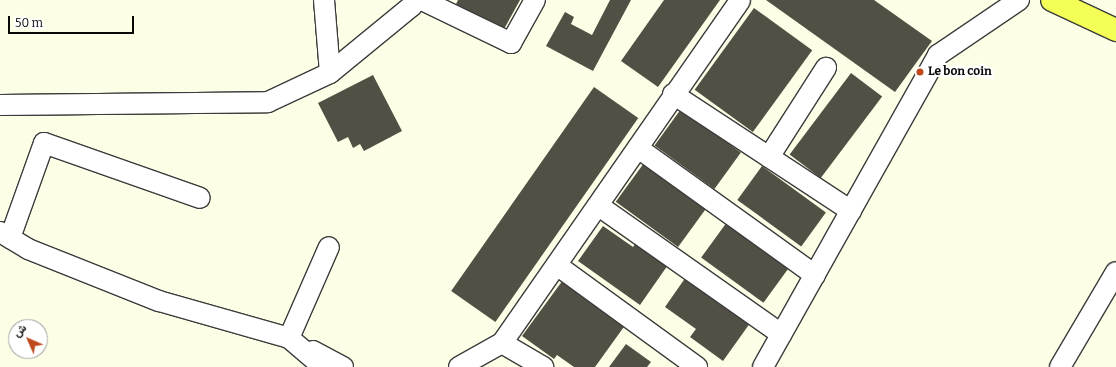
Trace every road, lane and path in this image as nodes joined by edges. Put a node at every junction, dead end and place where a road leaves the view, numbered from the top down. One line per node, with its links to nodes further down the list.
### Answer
1 (324, 0): 10 (street)
2 (414, 0): 10 (street)
3 (422, 0): 4 (street)
4 (535, 0)
5 (740, 0): 11 (street)
6 (1019, 0): 17 (street)
7 (1052, 0): 8 (main road)
8 (1116, 30)
9 (826, 68): 14 (street)
10 (330, 73): 12 (street)
11 (673, 94): 13 (street); 14 (street)
12 (0, 106)
13 (638, 148): 16 (street); 22 (street)
14 (769, 157): 17 (street)
15 (200, 198): 18 (street)
16 (599, 206): 20 (street); 23 (street)
17 (851, 211): 22 (street)
18 (5, 235): 24 (street)
19 (329, 247): 24 (street)
20 (558, 266): 25 (street); 31 (street)
21 (1116, 272): 33 (street)
22 (815, 275): 23 (street)
23 (781, 334): 32 (street)
24 (289, 338): 26 (street); 27 (street); 28 (street)
25 (502, 343): 29 (street); 30 (street)
26 (305, 367)
27 (323, 367)
28 (343, 367)
29 (459, 367)
30 (543, 367)
31 (697, 367)
32 (763, 367)
33 (1060, 367)

